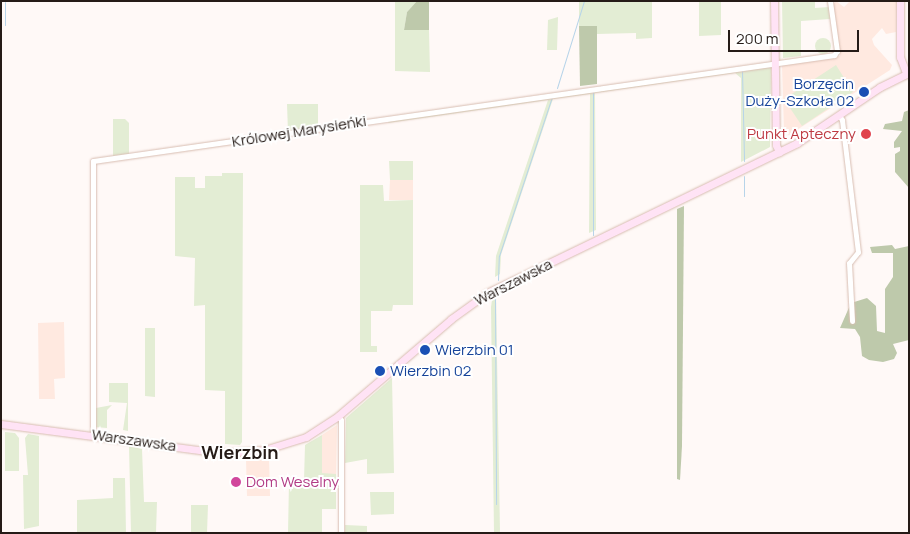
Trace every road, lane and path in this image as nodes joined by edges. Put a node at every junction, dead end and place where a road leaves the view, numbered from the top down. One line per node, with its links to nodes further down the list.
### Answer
1 (774, 1): 4 (main road)
2 (830, 1): 4 (street)
3 (900, 1): 5 (main road)
4 (775, 61): 7 (main road); 11 (street, Królowej Marysieńki)
5 (908, 73): 6 (main road, Warszawska)
6 (839, 115): 7 (main road, Warszawska); 8 (street)
7 (779, 152): 9 (main road, Warszawska)
8 (852, 321)
9 (338, 416): 11 (main road, Warszawska); 12 (street)
10 (1, 424): 11 (main road, Warszawska)
11 (93, 434)
12 (341, 533)

